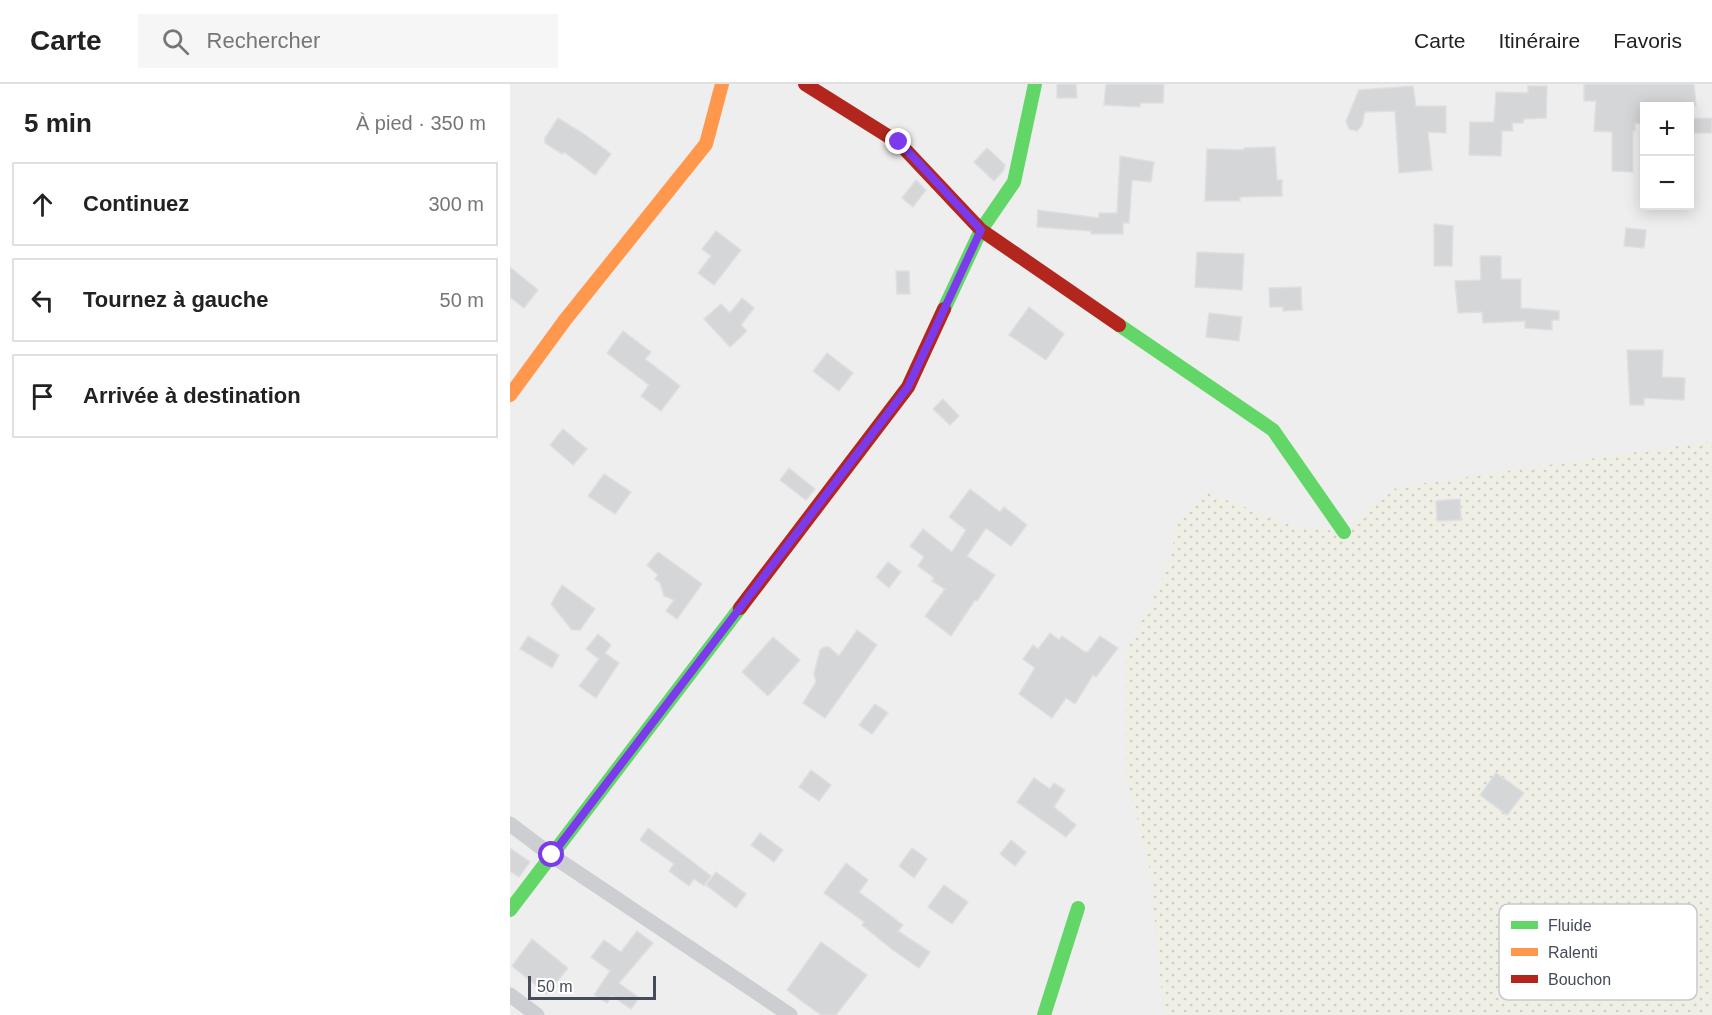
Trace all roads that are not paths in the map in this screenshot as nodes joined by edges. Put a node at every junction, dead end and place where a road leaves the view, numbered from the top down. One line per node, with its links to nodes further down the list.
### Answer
1 (722, 84): 5 (street)
2 (805, 84): 4 (street)
3 (1035, 84): 4 (street)
4 (981, 230): 6 (street); 8 (street)
5 (510, 395)
6 (1344, 532)
7 (510, 824): 8 (street)
8 (552, 855): 10 (street); 13 (street)
9 (1078, 908): 14 (street)
10 (510, 910)
11 (510, 995): 12 (street)
12 (537, 1015)
13 (790, 1015)
14 (1044, 1015)

